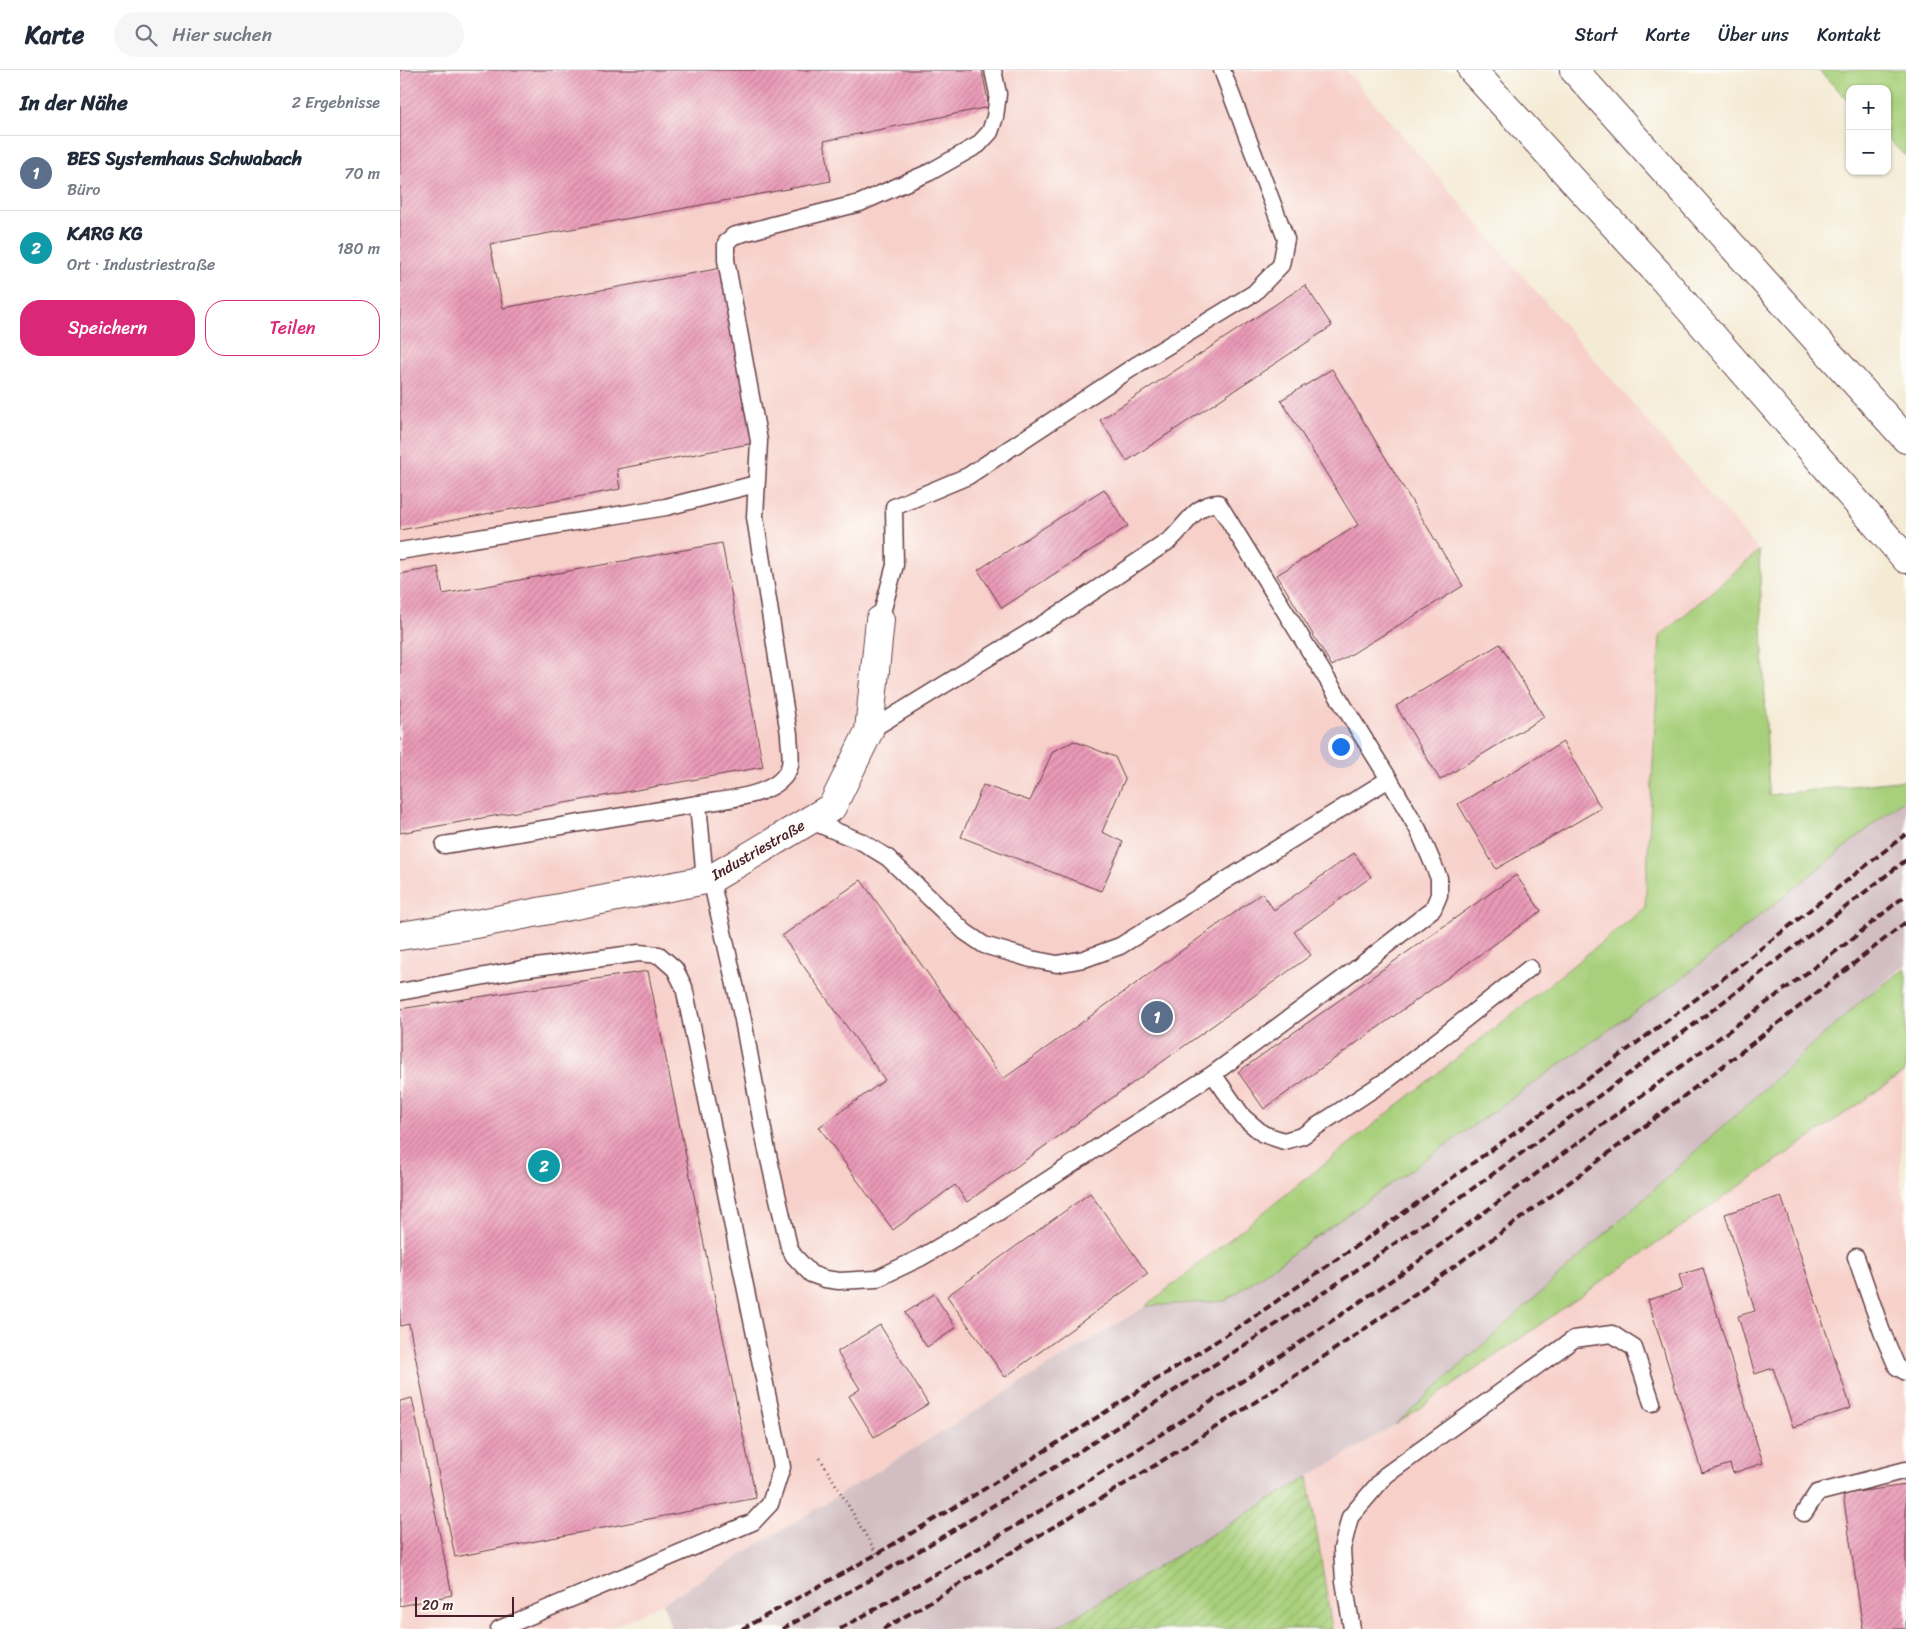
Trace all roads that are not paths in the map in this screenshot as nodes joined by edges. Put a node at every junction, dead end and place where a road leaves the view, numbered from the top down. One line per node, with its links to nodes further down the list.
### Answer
1 (993, 70): 6 (lane)
2 (1222, 70): 9 (lane)
3 (1472, 70): 8 (main road)
4 (1574, 70): 5 (main road)
5 (1906, 439)
6 (756, 484): 7 (lane); 12 (lane)
7 (400, 551)
8 (1906, 559)
9 (880, 620): 10 (main road, Industriestraße)
10 (869, 731): 11 (lane); 13 (main road, Industriestraße)
11 (1389, 780): 13 (lane); 19 (lane)
12 (698, 804): 14 (lane); 15 (lane)
13 (809, 820): 15 (main road, Industriestraße)
14 (444, 845)
15 (708, 879): 16 (main road, Industriestraße); 19 (lane)
16 (400, 936)
17 (1530, 968): 19 (lane)
18 (400, 992): 25 (lane)
19 (1213, 1074)
20 (1856, 1257): 21 (lane)
21 (1906, 1372)
22 (1652, 1403): 26 (lane)
23 (1906, 1470): 24 (lane)
24 (1804, 1512)
25 (499, 1629)
26 (1352, 1629)

